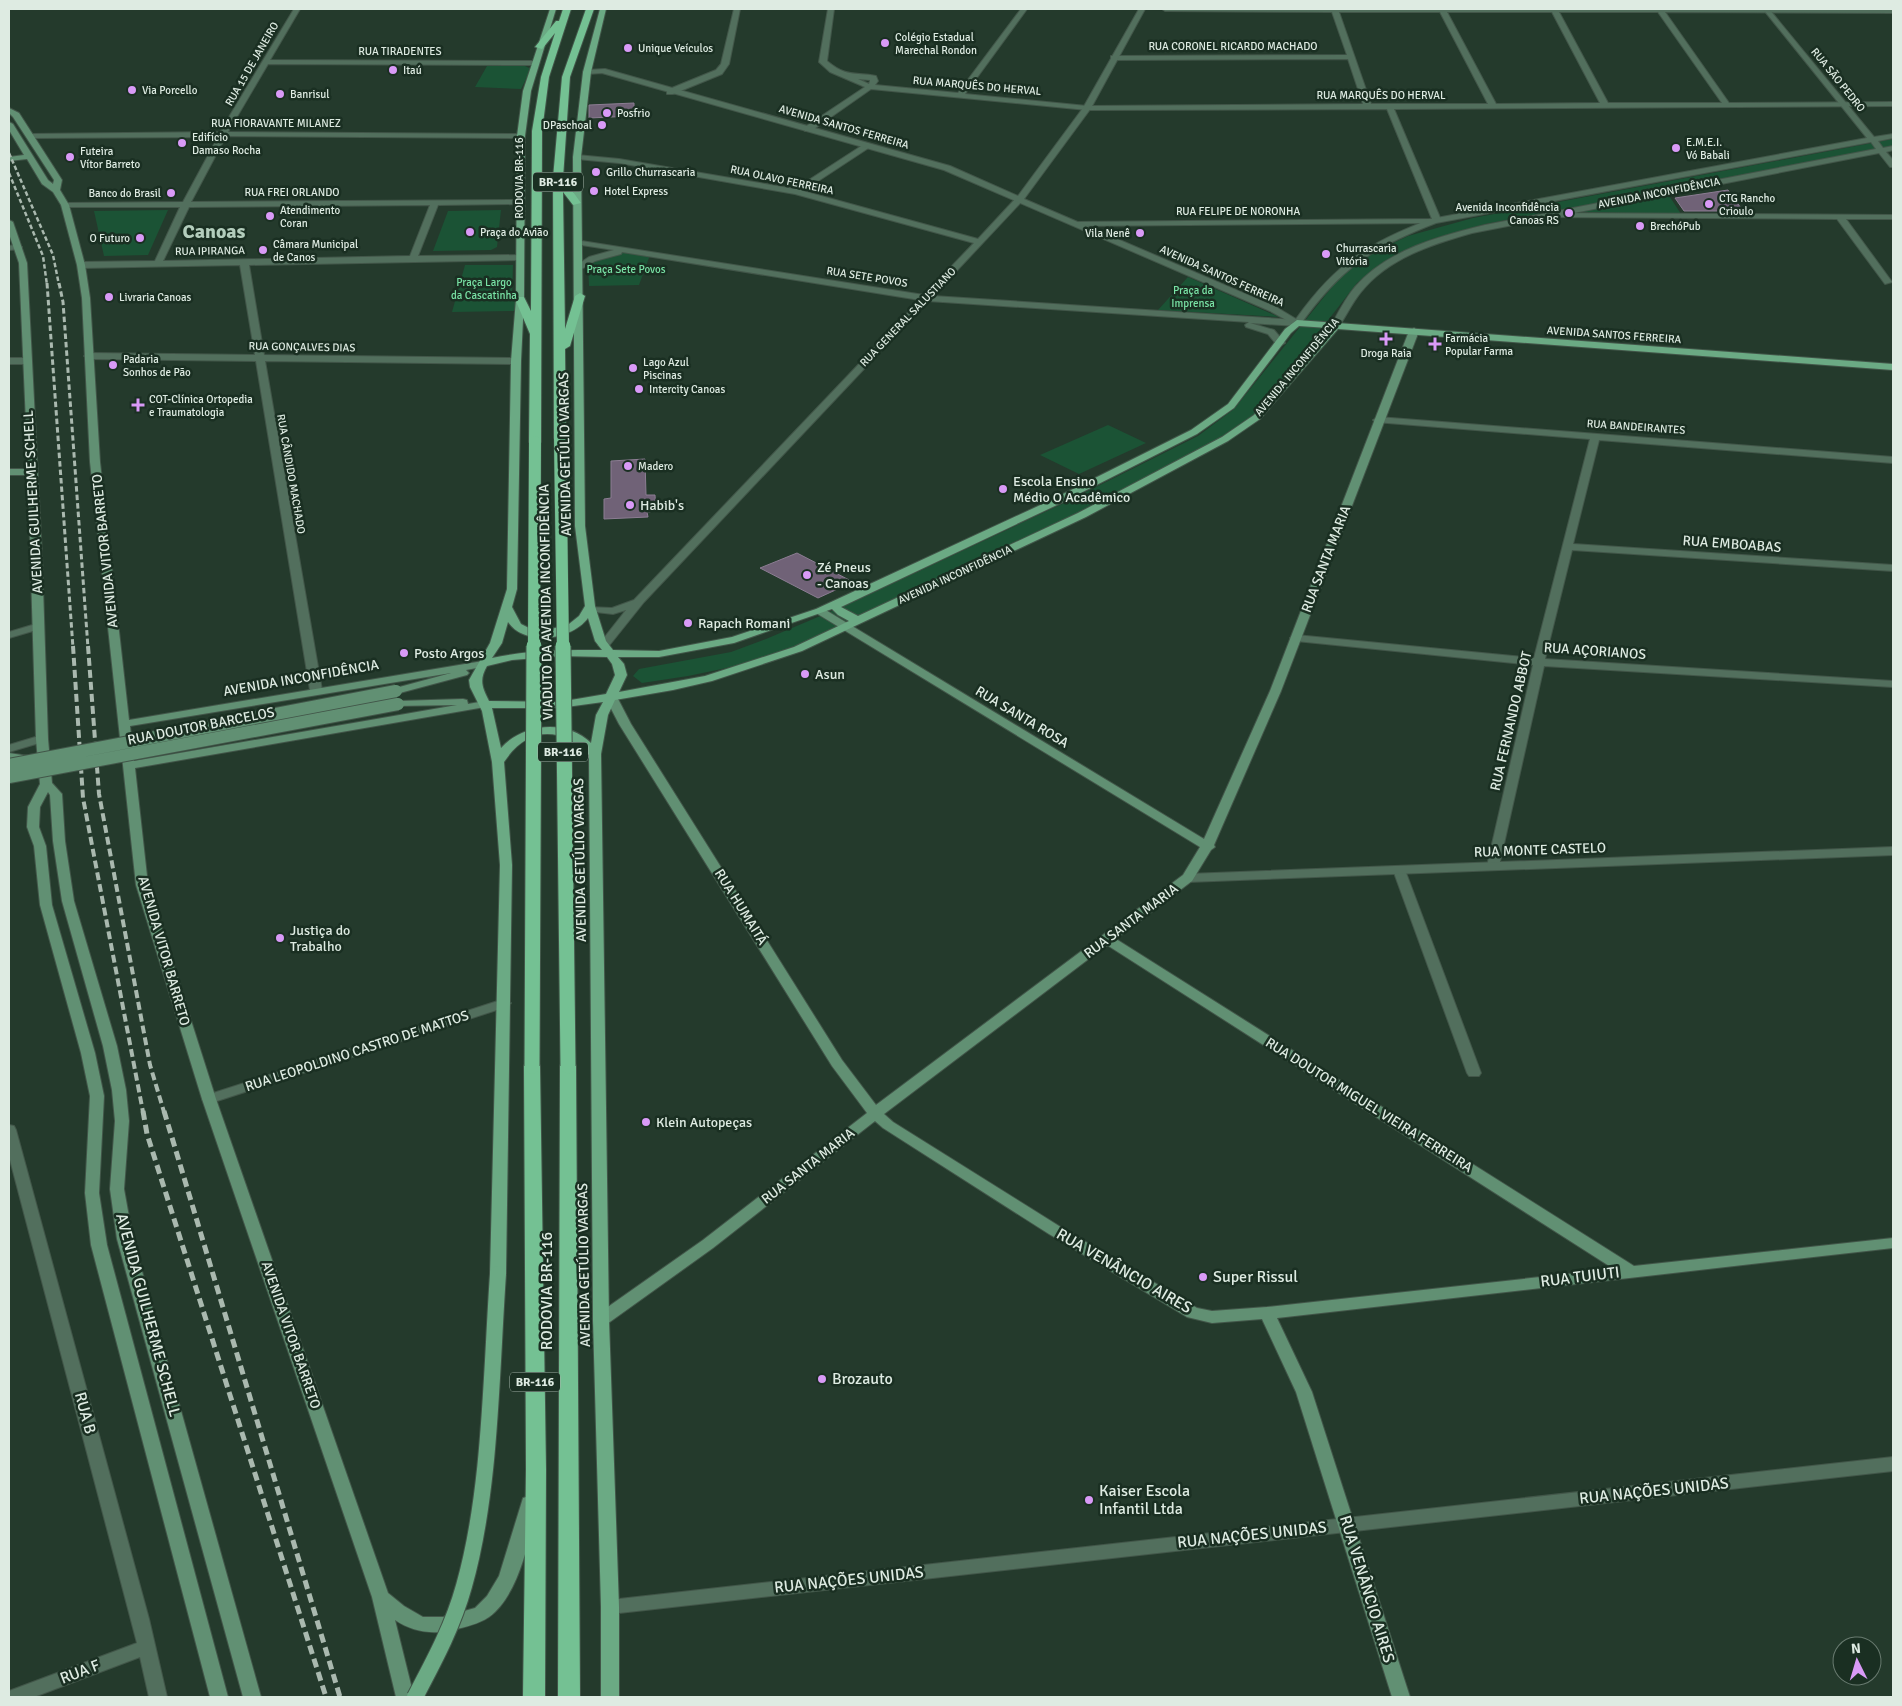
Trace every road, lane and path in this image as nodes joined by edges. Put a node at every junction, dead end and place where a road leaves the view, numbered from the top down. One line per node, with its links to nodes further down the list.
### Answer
1 (297, 9): 24 (street, RUA 15 DE JANEIRO)
2 (552, 9): 21 (main road)
3 (590, 9): 28 (highway, BR-116)
4 (596, 9): 28 (highway)
5 (603, 9): 25 (main road, AVENIDA GETÚLIO VARGAS)
6 (737, 9): 30 (street)
7 (832, 9): 29 (street)
8 (1024, 9): 31 (street)
9 (1142, 9): 23 (street, RUA GENERAL SALUSTIANO)
10 (1165, 9): 11 (street)
11 (1285, 9): 12 (street)
12 (1335, 9): 13 (street); 22 (street)
13 (1443, 9): 14 (street); 36 (street)
14 (1532, 9): 15 (street)
15 (1554, 10): 16 (street); 34 (street)
16 (1660, 10): 17 (street); 35 (street)
17 (1766, 10): 18 (street); 32 (street, RUA SÃO PEDRO)
18 (1890, 11): 20 (street)
19 (566, 12): 21 (highway, BR-116); 91 (highway, RODOVIA BR-116 / BR-116)
20 (1893, 18)
21 (539, 47): 26 (main road)
22 (1351, 57): 23 (street, RUA CORONEL RICARDO MACHADO); 37 (street)
23 (1114, 58): 39 (street, RUA GENERAL SALUSTIANO)
24 (265, 62): 26 (street, RUA TIRADENTES); 43 (street, RUA 15 DE JANEIRO)
25 (589, 62): 27 (main road, AVENIDA GETÚLIO VARGAS); 30 (street, AVENIDA SANTOS FERREIRA)
26 (535, 63): 45 (main road)
27 (587, 72): 30 (street, AVENIDA SANTOS FERREIRA); 53 (main road, AVENIDA GETÚLIO VARGAS)
28 (566, 77): 56 (highway, BR-116)
29 (870, 87): 31 (street, RUA MARQUÊS DO HERVAL); 42 (street)
30 (674, 91): 42 (street, AVENIDA SANTOS FERREIRA)
31 (961, 95): 39 (street, RUA MARQUÊS DO HERVAL)
32 (1843, 104): 33 (street, RUA MARQUÊS DO HERVAL); 35 (street, RUA MARQUÊS DO HERVAL); 47 (street, RUA SÃO PEDRO)
33 (1893, 104)
34 (1605, 105): 35 (street, RUA MARQUÊS DO HERVAL); 36 (street, RUA MARQUÊS DO HERVAL)
35 (1727, 105)
36 (1493, 106): 38 (street, RUA MARQUÊS DO HERVAL)
37 (1368, 107): 38 (street, RUA MARQUÊS DO HERVAL); 39 (street, RUA MARQUÊS DO HERVAL)
38 (1390, 107): 69 (street)
39 (1088, 108): 59 (street, RUA GENERAL SALUSTIANO)
40 (9, 110): 44 (main road)
41 (9, 124): 52 (main road)
42 (808, 129): 48 (street, AVENIDA SANTOS FERREIRA)
43 (223, 134): 44 (street, RUA FIORAVANTE MILANEZ); 45 (street, RUA FIORAVANTE MILANEZ); 63 (street, RUA 15 DE JANEIRO)
44 (30, 136): 57 (main road)
45 (521, 136): 60 (main road)
46 (1893, 136): 47 (street, AVENIDA INCONFIDÊNCIA)
47 (1872, 140): 50 (street, RUA SÃO PEDRO); 69 (street, AVENIDA INCONFIDÊNCIA)
48 (869, 145): 58 (street); 59 (street, AVENIDA SANTOS FERREIRA)
49 (1893, 148): 50 (street, AVENIDA INCONFIDÊNCIA)
50 (1881, 150): 55 (street, RUA SÃO PEDRO); 65 (street, AVENIDA INCONFIDÊNCIA)
51 (9, 152): 52 (main road)
52 (26, 153): 54 (main road); 57 (main road)
53 (577, 157): 58 (street, RUA OLAVO FERREIRA); 62 (main road, AVENIDA GETÚLIO VARGAS)
54 (9, 159)
55 (1893, 165)
56 (558, 178): 62 (highway); 95 (highway, BR-116)
57 (56, 190): 64 (main road, AVENIDA VITOR BARRETO)
58 (796, 192): 74 (street, RUA OLAVO FERREIRA)
59 (1020, 200): 70 (street, AVENIDA SANTOS FERREIRA); 74 (street, RUA GENERAL SALUSTIANO)
60 (519, 202): 61 (street, RUA FREI ORLANDO); 77 (main road)
61 (435, 203): 63 (street, RUA FREI ORLANDO); 78 (street)
62 (576, 203): 73 (main road, AVENIDA GETÚLIO VARGAS)
63 (186, 204): 64 (street, RUA FREI ORLANDO); 80 (street, RUA 15 DE JANEIRO)
64 (65, 205): 81 (main road, AVENIDA VITOR BARRETO)
65 (1546, 215): 66 (street); 89 (street, AVENIDA INCONFIDÊNCIA)
66 (1840, 217): 67 (street); 83 (street)
67 (1893, 217)
68 (1401, 221): 69 (street, RUA FELIPE DE NORONHA); 70 (street, RUA FELIPE DE NORONHA); 72 (street)
69 (1436, 221): 72 (street, AVENIDA INCONFIDÊNCIA)
70 (1076, 224): 88 (street, AVENIDA SANTOS FERREIRA)
71 (10, 228): 75 (main road, AVENIDA GUILHERME SCHELL)
72 (1413, 229): 88 (street, AVENIDA INCONFIDÊNCIA)
73 (578, 242): 76 (street, RUA SETE POVOS); 82 (main road, AVENIDA GETÚLIO VARGAS)
74 (980, 242): 85 (street, RUA GENERAL SALUSTIANO)
75 (13, 248): 97 (main road, AVENIDA GUILHERME SCHELL)
76 (626, 250): 82 (street, RUA SETE POVOS); 85 (street, RUA SETE POVOS)
77 (520, 257): 78 (street, RUA IPIRANGA); 86 (main road)
78 (414, 259): 79 (street, RUA IPIRANGA)
79 (244, 262): 80 (street, RUA IPIRANGA); 94 (street, RUA CÂNDIDO MACHADO)
80 (158, 263): 81 (street, RUA IPIRANGA)
81 (81, 265): 93 (main road, AVENIDA VITOR BARRETO)
82 (580, 268): 84 (main road, AVENIDA GETÚLIO VARGAS)
83 (1888, 282)
84 (580, 296): 95 (highway, BR-116); 110 (main road, AVENIDA GETÚLIO VARGAS)
85 (925, 298): 87 (street, RUA SETE POVOS); 108 (street, RUA GENERAL SALUSTIANO)
86 (520, 299): 91 (highway, BR-116); 98 (main road)
87 (1225, 319): 88 (street, RUA SETE POVOS); 92 (street, RUA SETE POVOS)
88 (1297, 323): 89 (main road, AVENIDA SANTOS FERREIRA); 92 (main road, AVENIDA INCONFIDÊNCIA)
89 (1335, 326): 90 (main road, AVENIDA SANTOS FERREIRA); 113 (main road, AVENIDA INCONFIDÊNCIA)
90 (1414, 332): 99 (main road, AVENIDA SANTOS FERREIRA); 100 (main road, RUA SANTA MARIA)
91 (536, 338): 102 (highway, RODOVIA BR-116 / BR-116)
92 (1280, 343): 109 (main road, AVENIDA INCONFIDÊNCIA)
93 (89, 356): 94 (street, RUA GONÇALVES DIAS); 128 (main road, AVENIDA VITOR BARRETO)
94 (259, 357): 98 (street, RUA GONÇALVES DIAS); 123 (street, RUA CÂNDIDO MACHADO)
95 (561, 359): 147 (highway, VIADUTO DA AVENIDA INCONFIDÊNCIA / BR-116, bridge)
96 (9, 361): 97 (street)
97 (26, 361): 105 (main road, AVENIDA GUILHERME SCHELL)
98 (516, 361): 111 (main road)
99 (1893, 367)
100 (1378, 420): 101 (street, RUA BANDEIRANTES); 117 (main road, RUA SANTA MARIA)
101 (1595, 436): 103 (street, RUA BANDEIRANTES); 106 (street, RUA FERNANDO ABBOT)
102 (535, 442): 146 (highway, VIADUTO DA AVENIDA INCONFIDÊNCIA / BR-116, bridge)
103 (1893, 460)
104 (9, 472): 105 (main road)
105 (33, 472): 114 (main road, AVENIDA GUILHERME SCHELL)
106 (1568, 547): 107 (street, RUA EMBOABAS); 120 (street, RUA FERNANDO ABBOT)
107 (1893, 568)
108 (640, 600): 110 (street, RUA GENERAL SALUSTIANO); 118 (street, RUA GENERAL SALUSTIANO)
109 (835, 605): 112 (main road, AVENIDA INCONFIDÊNCIA); 113 (main road)
110 (590, 607): 111 (main road); 118 (main road, AVENIDA GETÚLIO VARGAS)
111 (508, 610): 121 (main road)
112 (820, 611): 115 (main road, RUA SANTA ROSA); 119 (main road, AVENIDA INCONFIDÊNCIA)
113 (860, 620): 115 (main road, AVENIDA INCONFIDÊNCIA)
114 (38, 626): 116 (street); 129 (main road, AVENIDA GUILHERME SCHELL)
115 (846, 627): 125 (main road, AVENIDA INCONFIDÊNCIA); 139 (main road, RUA SANTA ROSA)
116 (9, 635)
117 (1296, 638): 120 (street, RUA AÇORIANOS); 139 (main road, RUA SANTA MARIA)
118 (604, 645): 119 (main road, AVENIDA GETÚLIO VARGAS)
119 (611, 654): 121 (main road, AVENIDA INCONFIDÊNCIA); 125 (main road, AVENIDA GETÚLIO VARGAS)
120 (1540, 662): 122 (street, RUA AÇORIANOS); 141 (street, RUA FERNANDO ABBOT)
121 (483, 664): 123 (main road, AVENIDA INCONFIDÊNCIA); 124 (main road, AVENIDA INCONFIDÊNCIA); 127 (main road)
122 (1893, 684)
123 (316, 690): 128 (main road, AVENIDA INCONFIDÊNCIA)
124 (396, 691): 135 (main road, RUA DOUTOR BARCELOS, bridge)
125 (611, 697): 127 (main road, AVENIDA INCONFIDÊNCIA); 131 (main road, AVENIDA GETÚLIO VARGAS); 150 (main road, RUA HUMAITÁ)
126 (398, 704): 127 (main road, AVENIDA INCONFIDÊNCIA); 137 (main road, RUA DOUTOR BARCELOS, bridge)
127 (485, 704): 134 (main road); 136 (main road, AVENIDA INCONFIDÊNCIA)
128 (124, 724): 136 (main road, AVENIDA VITOR BARRETO)
129 (42, 739): 130 (street); 133 (main road, AVENIDA GUILHERME SCHELL)
130 (9, 749)
131 (595, 754): 134 (main road); 155 (main road, AVENIDA GETÚLIO VARGAS)
132 (9, 756): 133 (main road)
133 (43, 762): 138 (main road, AVENIDA GUILHERME SCHELL)
134 (498, 762): 145 (main road)
135 (9, 765)
136 (128, 766): 149 (main road, AVENIDA VITOR BARRETO)
137 (9, 777)
138 (46, 784): 164 (main road, AVENIDA GUILHERME SCHELL); 165 (main road, AVENIDA GUILHERME SCHELL)
139 (1208, 847): 143 (main road, RUA SANTA MARIA)
140 (1893, 851): 141 (street, RUA MONTE CASTELO)
141 (1493, 866): 142 (street, RUA MONTE CASTELO)
142 (1400, 870): 143 (street, RUA MONTE CASTELO); 148 (street)
143 (1188, 878): 144 (main road, RUA SANTA MARIA)
144 (1107, 939): 150 (main road, RUA SANTA MARIA); 153 (main road, RUA DOUTOR MIGUEL VIEIRA FERREIRA)
145 (504, 1003): 149 (street, RUA LEOPOLDINO CASTRO DE MATTOS); 167 (main road, bridge)
146 (532, 1066): 157 (highway, RODOVIA BR-116 / BR-116)
147 (568, 1066): 169 (highway, RODOVIA BR-116 / BR-116)
148 (1474, 1074)
149 (209, 1099): 159 (main road, AVENIDA VITOR BARRETO)
150 (875, 1114): 154 (main road, RUA VENÂNCIO AIRES); 155 (main road, RUA SANTA MARIA)
151 (9, 1130): 161 (street, RUA B)
152 (1893, 1243): 153 (main road, RUA TUIUTI)
153 (1630, 1271): 154 (main road, RUA TUIUTI)
154 (1267, 1313): 158 (main road, RUA VENÂNCIO AIRES)
155 (601, 1320): 160 (main road, AVENIDA GETÚLIO VARGAS)
156 (1893, 1464): 158 (street, RUA NAÇÕES UNIDAS)
157 (536, 1469): 159 (main road, AVENIDA VITOR BARRETO); 168 (highway, RODOVIA BR-116 / BR-116)
158 (1347, 1525): 160 (street, RUA NAÇÕES UNIDAS); 171 (main road, RUA VENÂNCIO AIRES)
159 (381, 1597): 166 (main road, AVENIDA VITOR BARRETO)
160 (610, 1607): 170 (main road, AVENIDA GETÚLIO VARGAS)
161 (146, 1647): 162 (street, RUA F); 163 (street, RUA B)
162 (14, 1697)
163 (158, 1697)
164 (219, 1697)
165 (252, 1697)
166 (405, 1697)
167 (415, 1697)
168 (534, 1697)
169 (569, 1697)
170 (610, 1697)
171 (1401, 1697)

